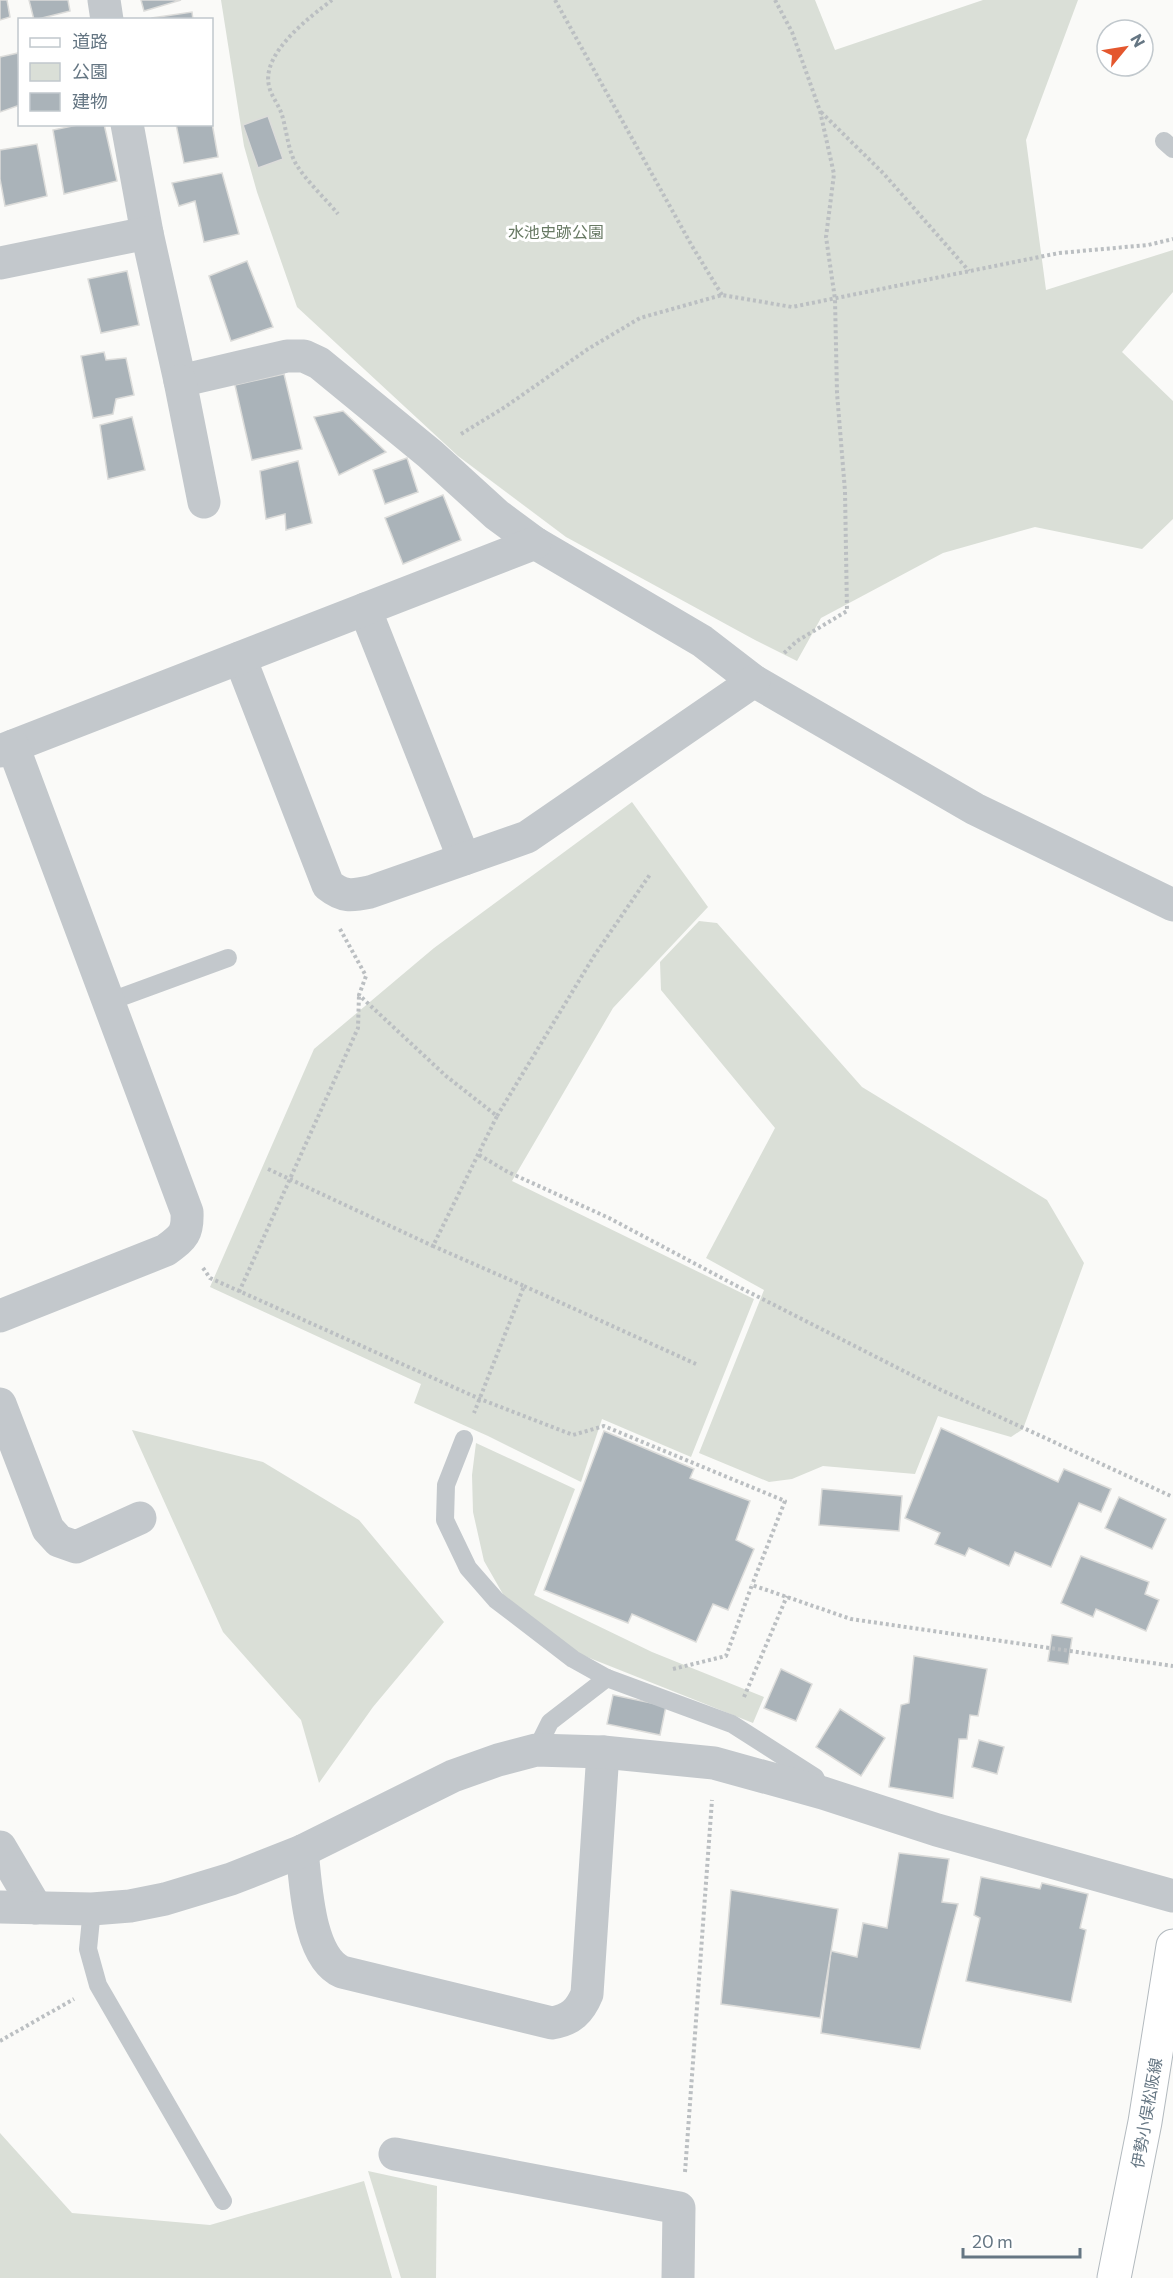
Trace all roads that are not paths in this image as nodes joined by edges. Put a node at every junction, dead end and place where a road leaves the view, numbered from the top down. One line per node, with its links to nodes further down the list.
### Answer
1 (104, 0): 2 (street)
2 (107, 18)
3 (127, 126): 4 (street)
4 (147, 233): 5 (street); 6 (street)
5 (0, 263)
6 (180, 381): 7 (street); 8 (street)
7 (204, 502)
8 (535, 543): 9 (street); 11 (street)
9 (365, 609): 10 (street); 13 (street)
10 (240, 658): 12 (street); 13 (street)
11 (754, 681): 13 (street); 14 (street)
12 (6, 748): 16 (street)
13 (464, 859)
14 (1173, 906)
15 (228, 958): 16 (lane)
16 (108, 1002): 17 (street)
17 (0, 1316)
18 (0, 1404): 20 (street)
19 (464, 1439): 21 (lane)
20 (140, 1518)
21 (607, 1678): 22 (lane); 24 (lane)
22 (536, 1750): 23 (street); 26 (street)
23 (603, 1752): 24 (street); 26 (street)
24 (824, 1793): 27 (street)
25 (0, 1847): 29 (street)
26 (302, 1851): 30 (street)
27 (1173, 1896)
28 (0, 1907): 29 (street)
29 (36, 1908): 30 (street)
30 (92, 1909): 33 (lane)
31 (1173, 1947): 35 (main road, 伊勢小俣松阪線)
32 (395, 2154): 34 (street)
33 (223, 2202)
34 (678, 2278)
35 (1114, 2278)

